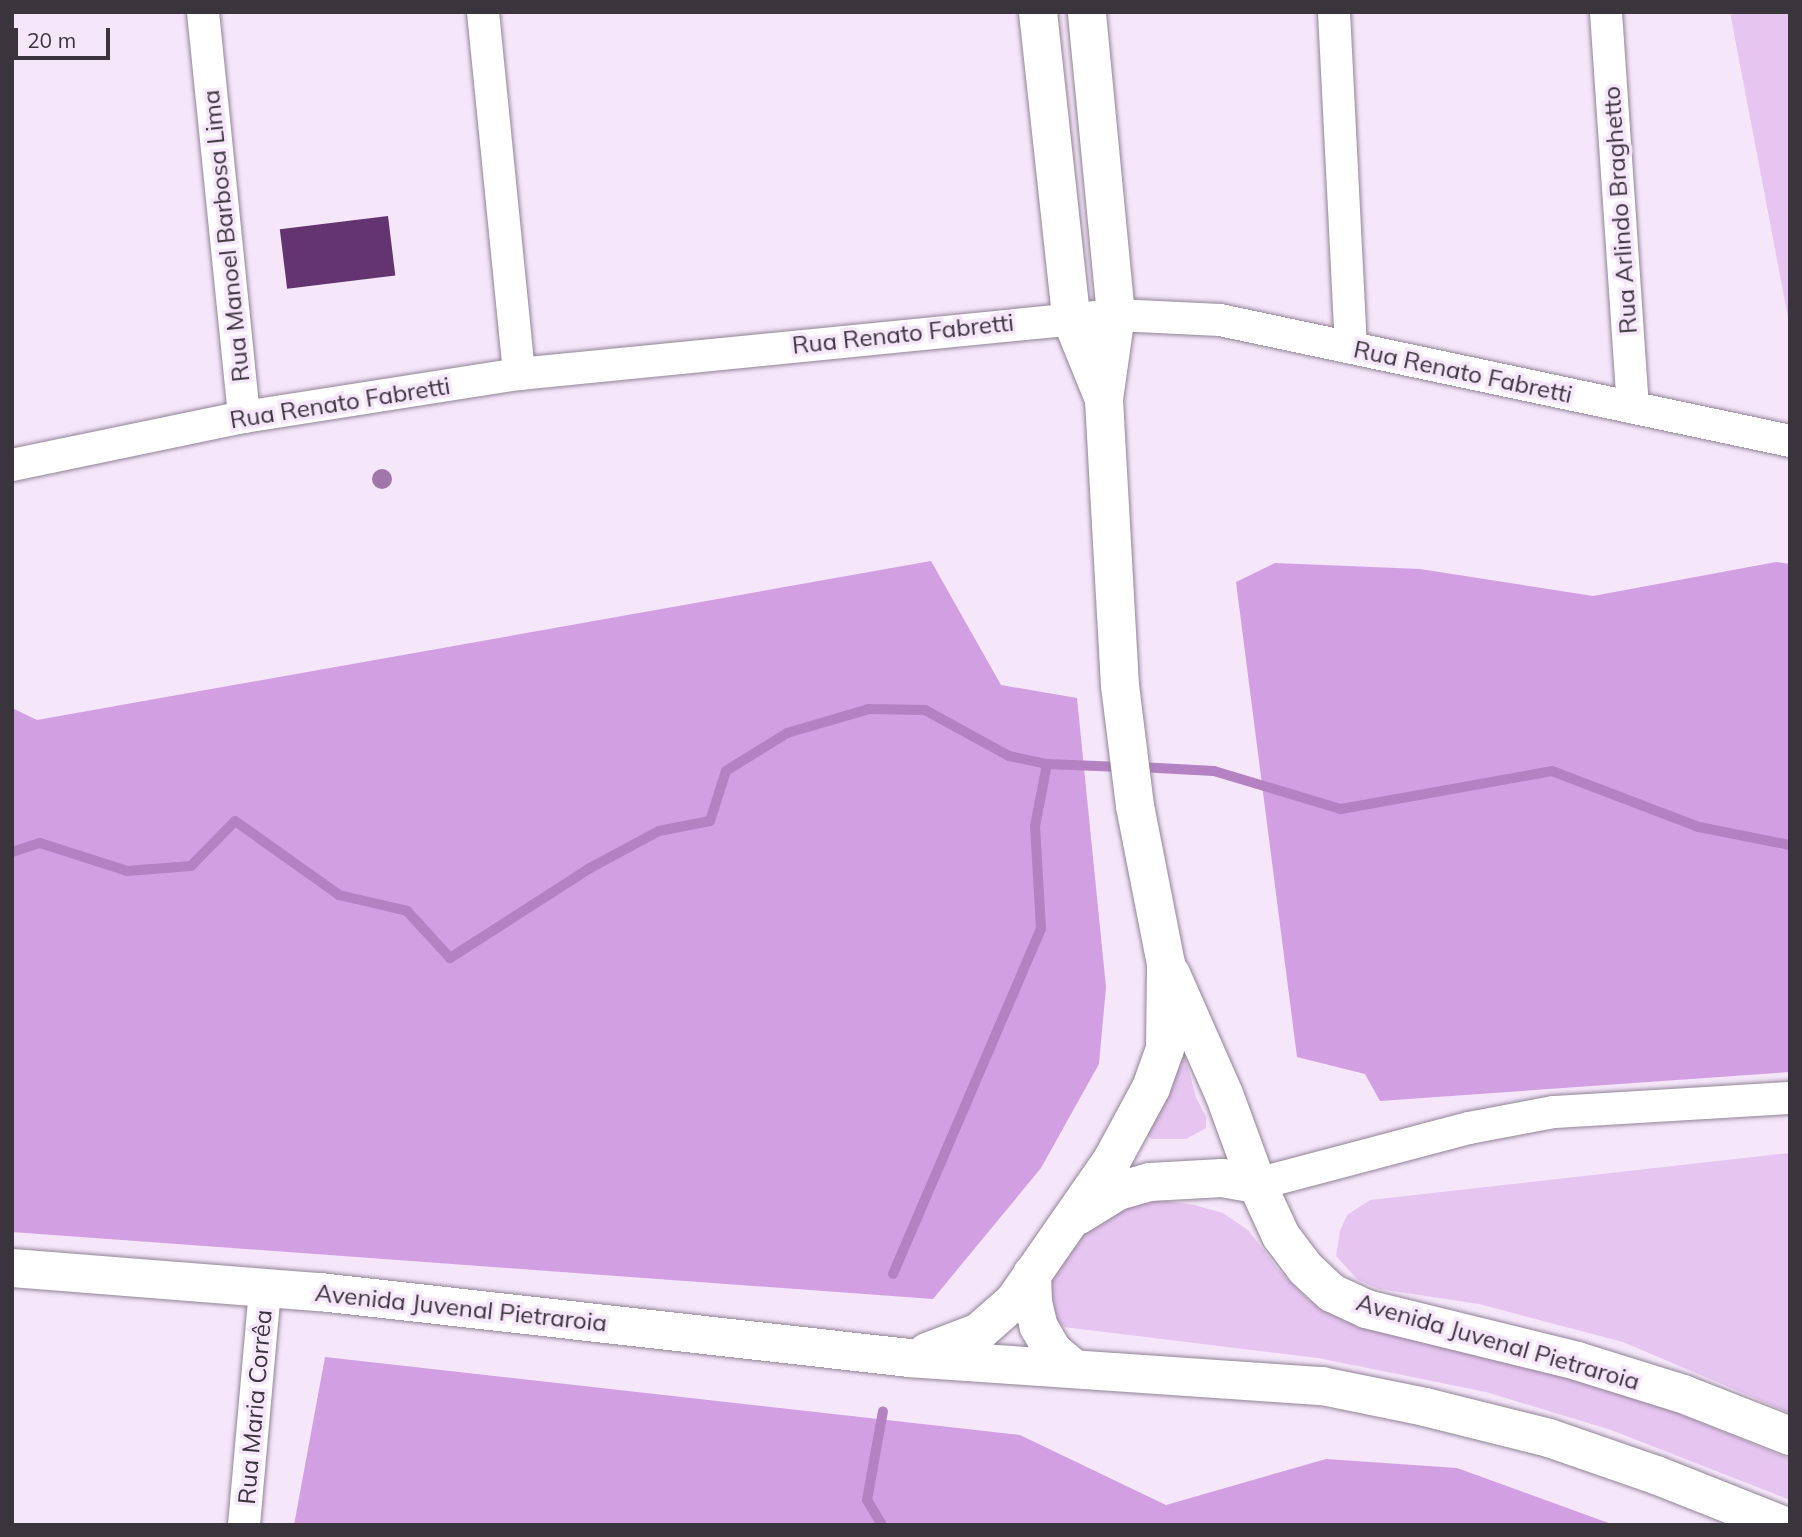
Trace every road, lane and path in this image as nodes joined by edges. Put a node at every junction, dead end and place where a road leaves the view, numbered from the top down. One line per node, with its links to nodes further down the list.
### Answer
1 (202, 12): 13 (street, Rua Manoel Barbosa Lima)
2 (483, 12): 10 (street)
3 (1038, 12): 8 (street)
4 (1087, 12): 7 (street)
5 (1334, 12): 9 (street)
6 (1606, 12): 12 (street, Rua Arlindo Braghetto)
7 (1116, 315): 8 (street, Rua Renato Fabretti); 9 (street, Rua Renato Fabretti); 11 (street)
8 (1071, 318): 10 (street, Rua Renato Fabretti); 11 (street)
9 (1350, 348): 12 (street, Rua Renato Fabretti)
10 (519, 374): 13 (street, Rua Renato Fabretti)
11 (1104, 399): 16 (street)
12 (1633, 407): 14 (street, Rua Renato Fabretti)
13 (244, 418): 15 (street, Rua Renato Fabretti)
14 (1790, 441)
15 (12, 465)
16 (1166, 964): 18 (street, Avenida Juvenal Pietraroia); 19 (street)
17 (1790, 1098): 18 (street)
18 (1257, 1184): 19 (street); 25 (street, Avenida Juvenal Pietraroia)
19 (1062, 1228): 21 (street)
20 (12, 1268): 22 (street, Avenida Juvenal Pietraroia)
21 (1032, 1274): 23 (street); 24 (street)
22 (265, 1288): 23 (street, Avenida Juvenal Pietraroia); 26 (street, Rua Maria Corrêa)
23 (909, 1358): 24 (street, Avenida Juvenal Pietraroia)
24 (1073, 1368): 27 (street)
25 (1790, 1436)
26 (244, 1525)
27 (1783, 1525)

